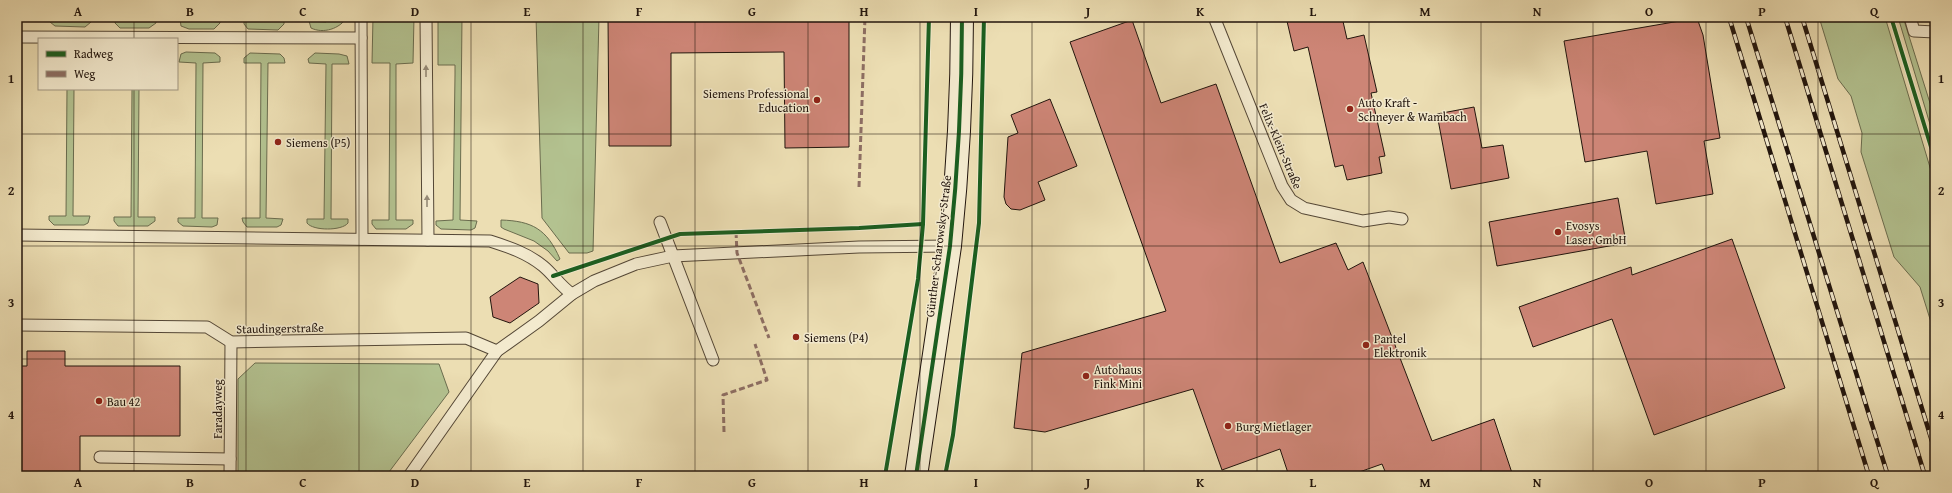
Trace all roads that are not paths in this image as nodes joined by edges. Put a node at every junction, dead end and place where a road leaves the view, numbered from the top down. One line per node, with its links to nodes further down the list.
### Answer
1 (361, 17): 8 (lane)
2 (426, 17): 13 (lane, one-way to 2)
3 (962, 17): 14 (street, Günther-Scharowsky-Straße)
4 (1214, 17): 9 (lane, Felix-Klein-Straße)
5 (1910, 17): 6 (lane)
6 (1935, 32)
7 (17, 37): 8 (lane)
8 (361, 38): 12 (lane)
9 (1402, 219)
10 (660, 222): 15 (lane)
11 (17, 235): 12 (lane)
12 (362, 239): 13 (lane)
13 (428, 240): 16 (lane)
14 (950, 246): 15 (lane); 25 (street, Günther-Scharowsky-Straße)
15 (673, 256): 16 (lane); 20 (lane)
16 (572, 294): 19 (lane)
17 (17, 325): 18 (lane, Staudingerstraße)
18 (231, 342): 19 (lane, Staudingerstraße); 22 (lane, Faradayweg)
19 (497, 351): 24 (lane)
20 (713, 360)
21 (100, 457): 22 (lane)
22 (230, 459): 23 (lane, Faradayweg)
23 (230, 476)
24 (409, 476)
25 (916, 476)

